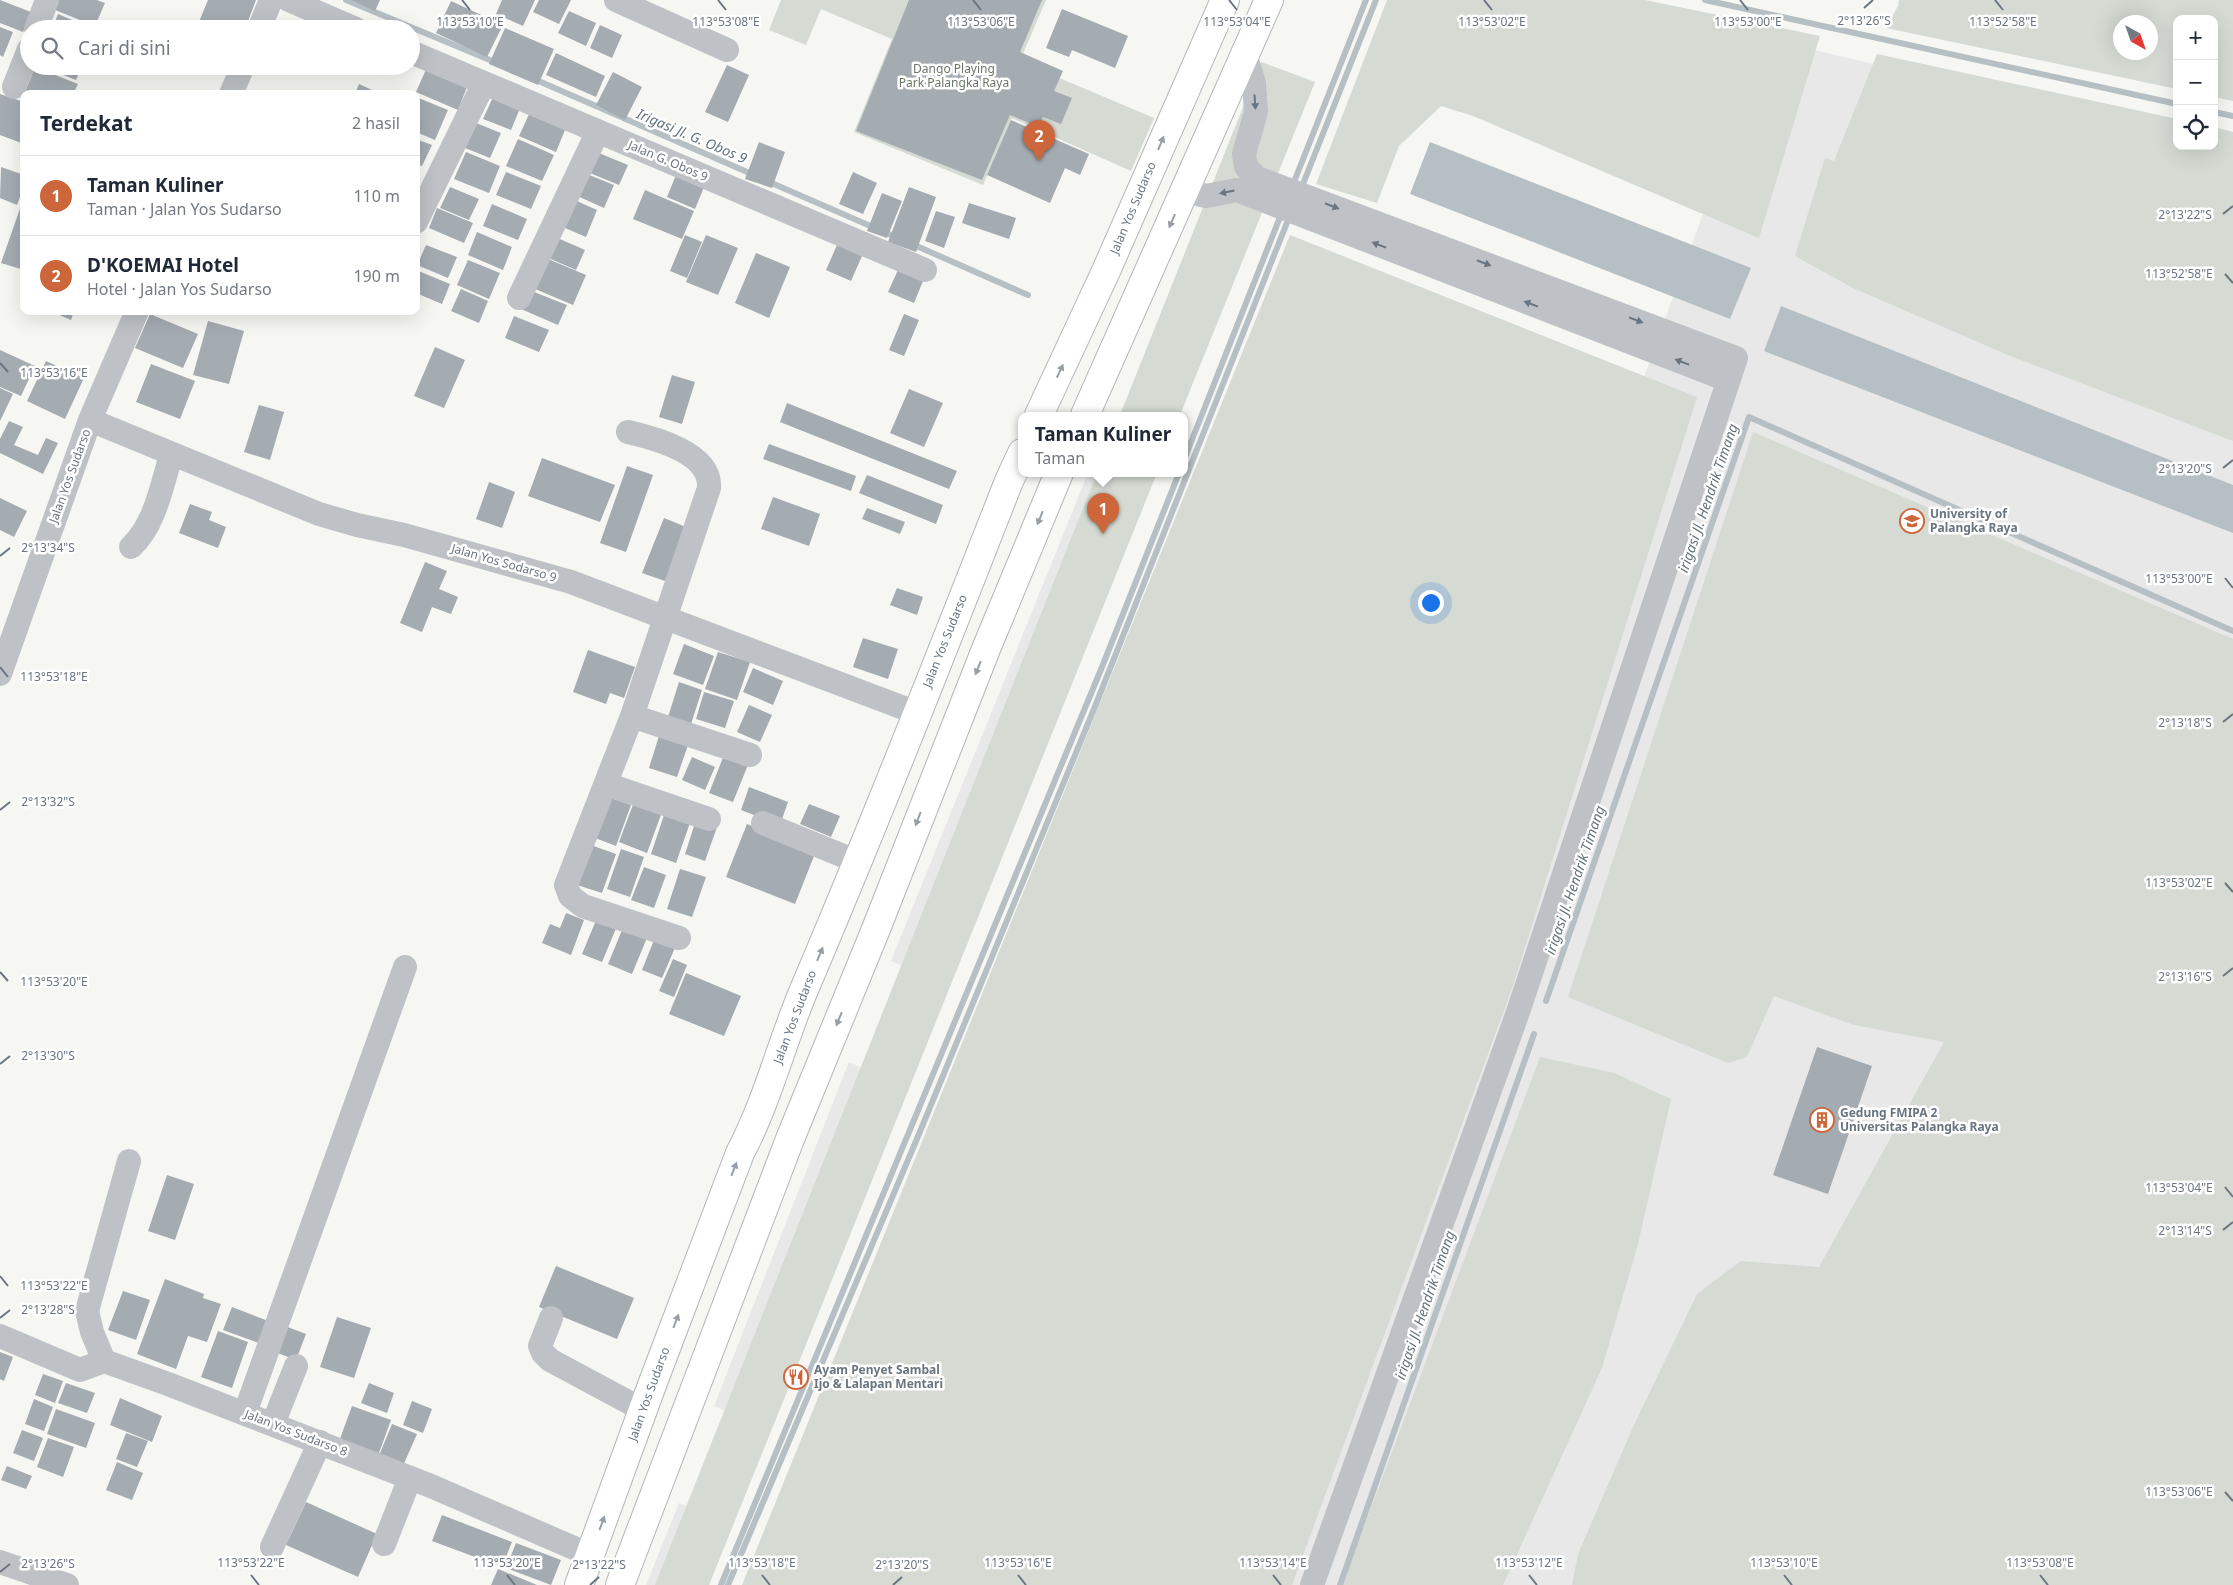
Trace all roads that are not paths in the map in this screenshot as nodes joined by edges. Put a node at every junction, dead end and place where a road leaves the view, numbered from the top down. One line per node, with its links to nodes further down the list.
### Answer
1 (47, 0): 7 (street)
2 (271, 0): 8 (street)
3 (289, 0): 9 (street)
4 (616, 0): 10 (street)
5 (1225, 0): 25 (main road, Jalan Yos Sudarso, one-way to 5)
6 (1269, 0): 11 (main road)
7 (39, 20)
8 (263, 20)
9 (335, 20)
10 (727, 50)
11 (1245, 54): 19 (main road); 24 (street, one-way to 24)
12 (420, 56): 15 (street, Jalan G. Obos 9)
13 (20, 72): 16 (street)
14 (239, 75): 17 (street)
15 (484, 83): 18 (street, Jalan G. Obos 9); 20 (street)
16 (14, 87)
17 (233, 90)
18 (598, 131): 21 (street, Jalan G. Obos 9); 22 (street)
19 (1186, 191): 24 (street, one-way to 19); 26 (main road, one-way to 26)
20 (420, 214)
21 (925, 270)
22 (519, 298)
23 (135, 315): 27 (street, Jalan Yos Sudarso)
24 (1728, 380): 63 (street)
25 (1040, 412)
26 (1086, 412)
27 (90, 420): 29 (street, Jalan Yos Sodarso 9); 34 (street, Jalan Yos Sudarso)
28 (628, 432): 33 (street)
29 (171, 455): 32 (street); 33 (street, Jalan Yos Sodarso 9)
30 (1018, 462): 35 (main road, Jalan Yos Sudarso)
31 (1057, 477): 45 (main road, one-way to 45)
32 (131, 547)
33 (664, 618): 35 (street, Jalan Yos Sodarso 9); 36 (street)
34 (0, 674)
35 (917, 713): 41 (main road, Jalan Yos Sudarso)
36 (632, 716): 37 (street); 38 (street)
37 (750, 755)
38 (606, 784): 39 (street); 42 (street)
39 (709, 820)
40 (763, 823): 41 (street)
41 (858, 862): 44 (main road, Jalan Yos Sudarso, one-way to 41)
42 (679, 938)
43 (405, 967): 52 (street)
44 (755, 1126): 45 (main road); 51 (main road, Jalan Yos Sudarso, one-way to 44)
45 (790, 1139): 62 (main road)
46 (129, 1161): 49 (street)
47 (551, 1318): 51 (street)
48 (0, 1336): 49 (street)
49 (104, 1361): 52 (street, Jalan Yos Sudarso 8)
50 (296, 1366): 53 (street)
51 (643, 1410): 58 (main road, Jalan Yos Sudarso, one-way to 51)
52 (245, 1413): 53 (street, Jalan Yos Sudarso 8)
53 (273, 1424): 54 (street, Jalan Yos Sudarso 8)
54 (320, 1442): 55 (street, Jalan Yos Sudarso 8); 57 (street)
55 (410, 1478): 56 (street); 58 (street, Jalan Yos Sudarso 8)
56 (384, 1544)
57 (272, 1547)
58 (590, 1555): 61 (main road, Jalan Yos Sudarso)
59 (0, 1562): 60 (street)
60 (67, 1585)
61 (579, 1585)
62 (620, 1585)
63 (1312, 1585)

